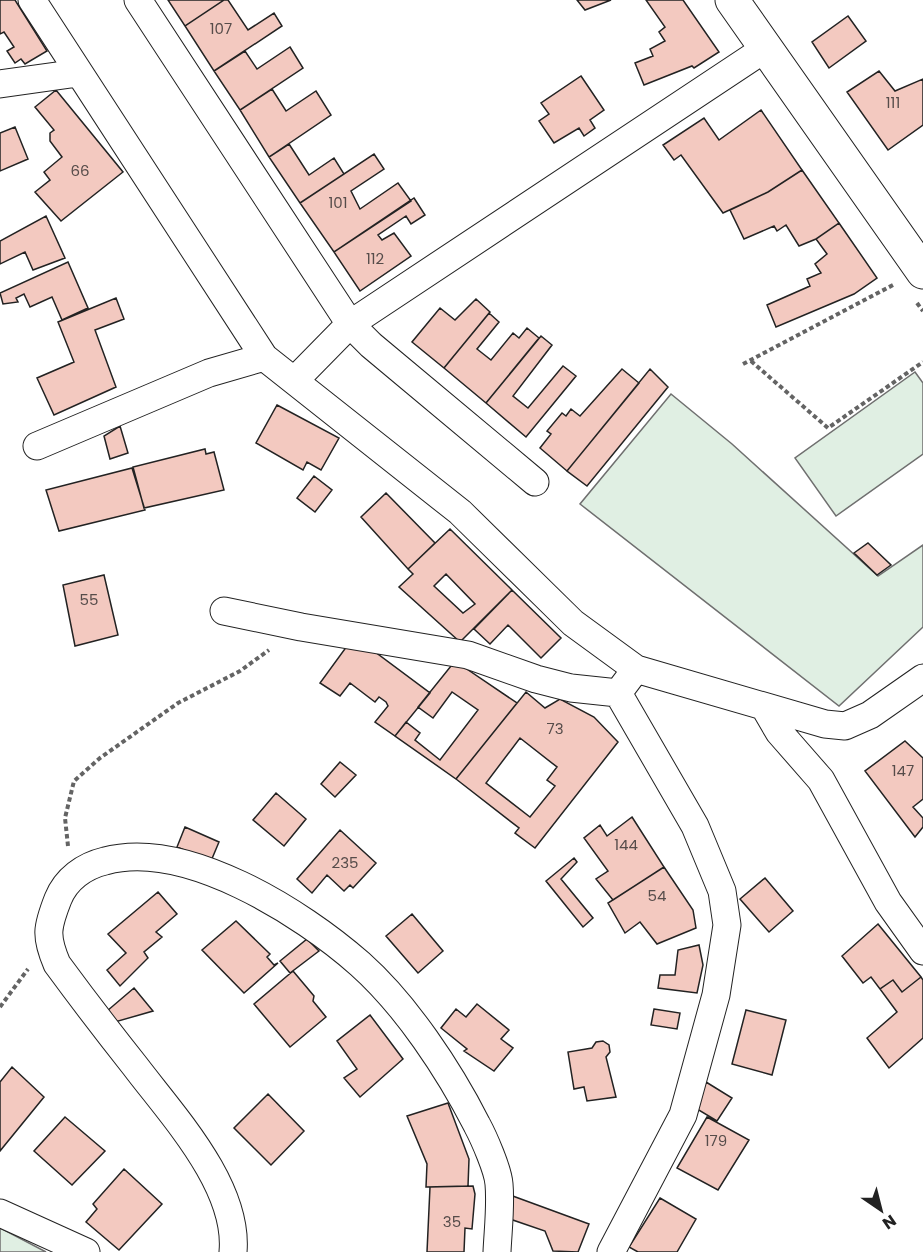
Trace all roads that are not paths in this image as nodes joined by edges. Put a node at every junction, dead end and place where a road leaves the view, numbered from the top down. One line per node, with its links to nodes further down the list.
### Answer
1 (32, 0): 5 (street)
2 (138, 0): 8 (street)
3 (732, 0): 4 (street)
4 (766, 48): 7 (street); 8 (street)
5 (78, 73): 6 (street); 9 (street)
6 (0, 84)
7 (912, 276)
8 (350, 324): 10 (street); 12 (street)
9 (264, 357): 10 (street); 11 (street)
10 (295, 380): 14 (street)
11 (37, 446)
12 (535, 482)
13 (224, 611): 16 (street)
14 (636, 669): 16 (street); 17 (street)
15 (923, 678): 17 (street)
16 (618, 693): 23 (street)
17 (765, 708): 18 (street)
18 (923, 951)
19 (0, 1212): 20 (street)
20 (86, 1252)
21 (233, 1252): 22 (street)
22 (497, 1252)
23 (611, 1252)

